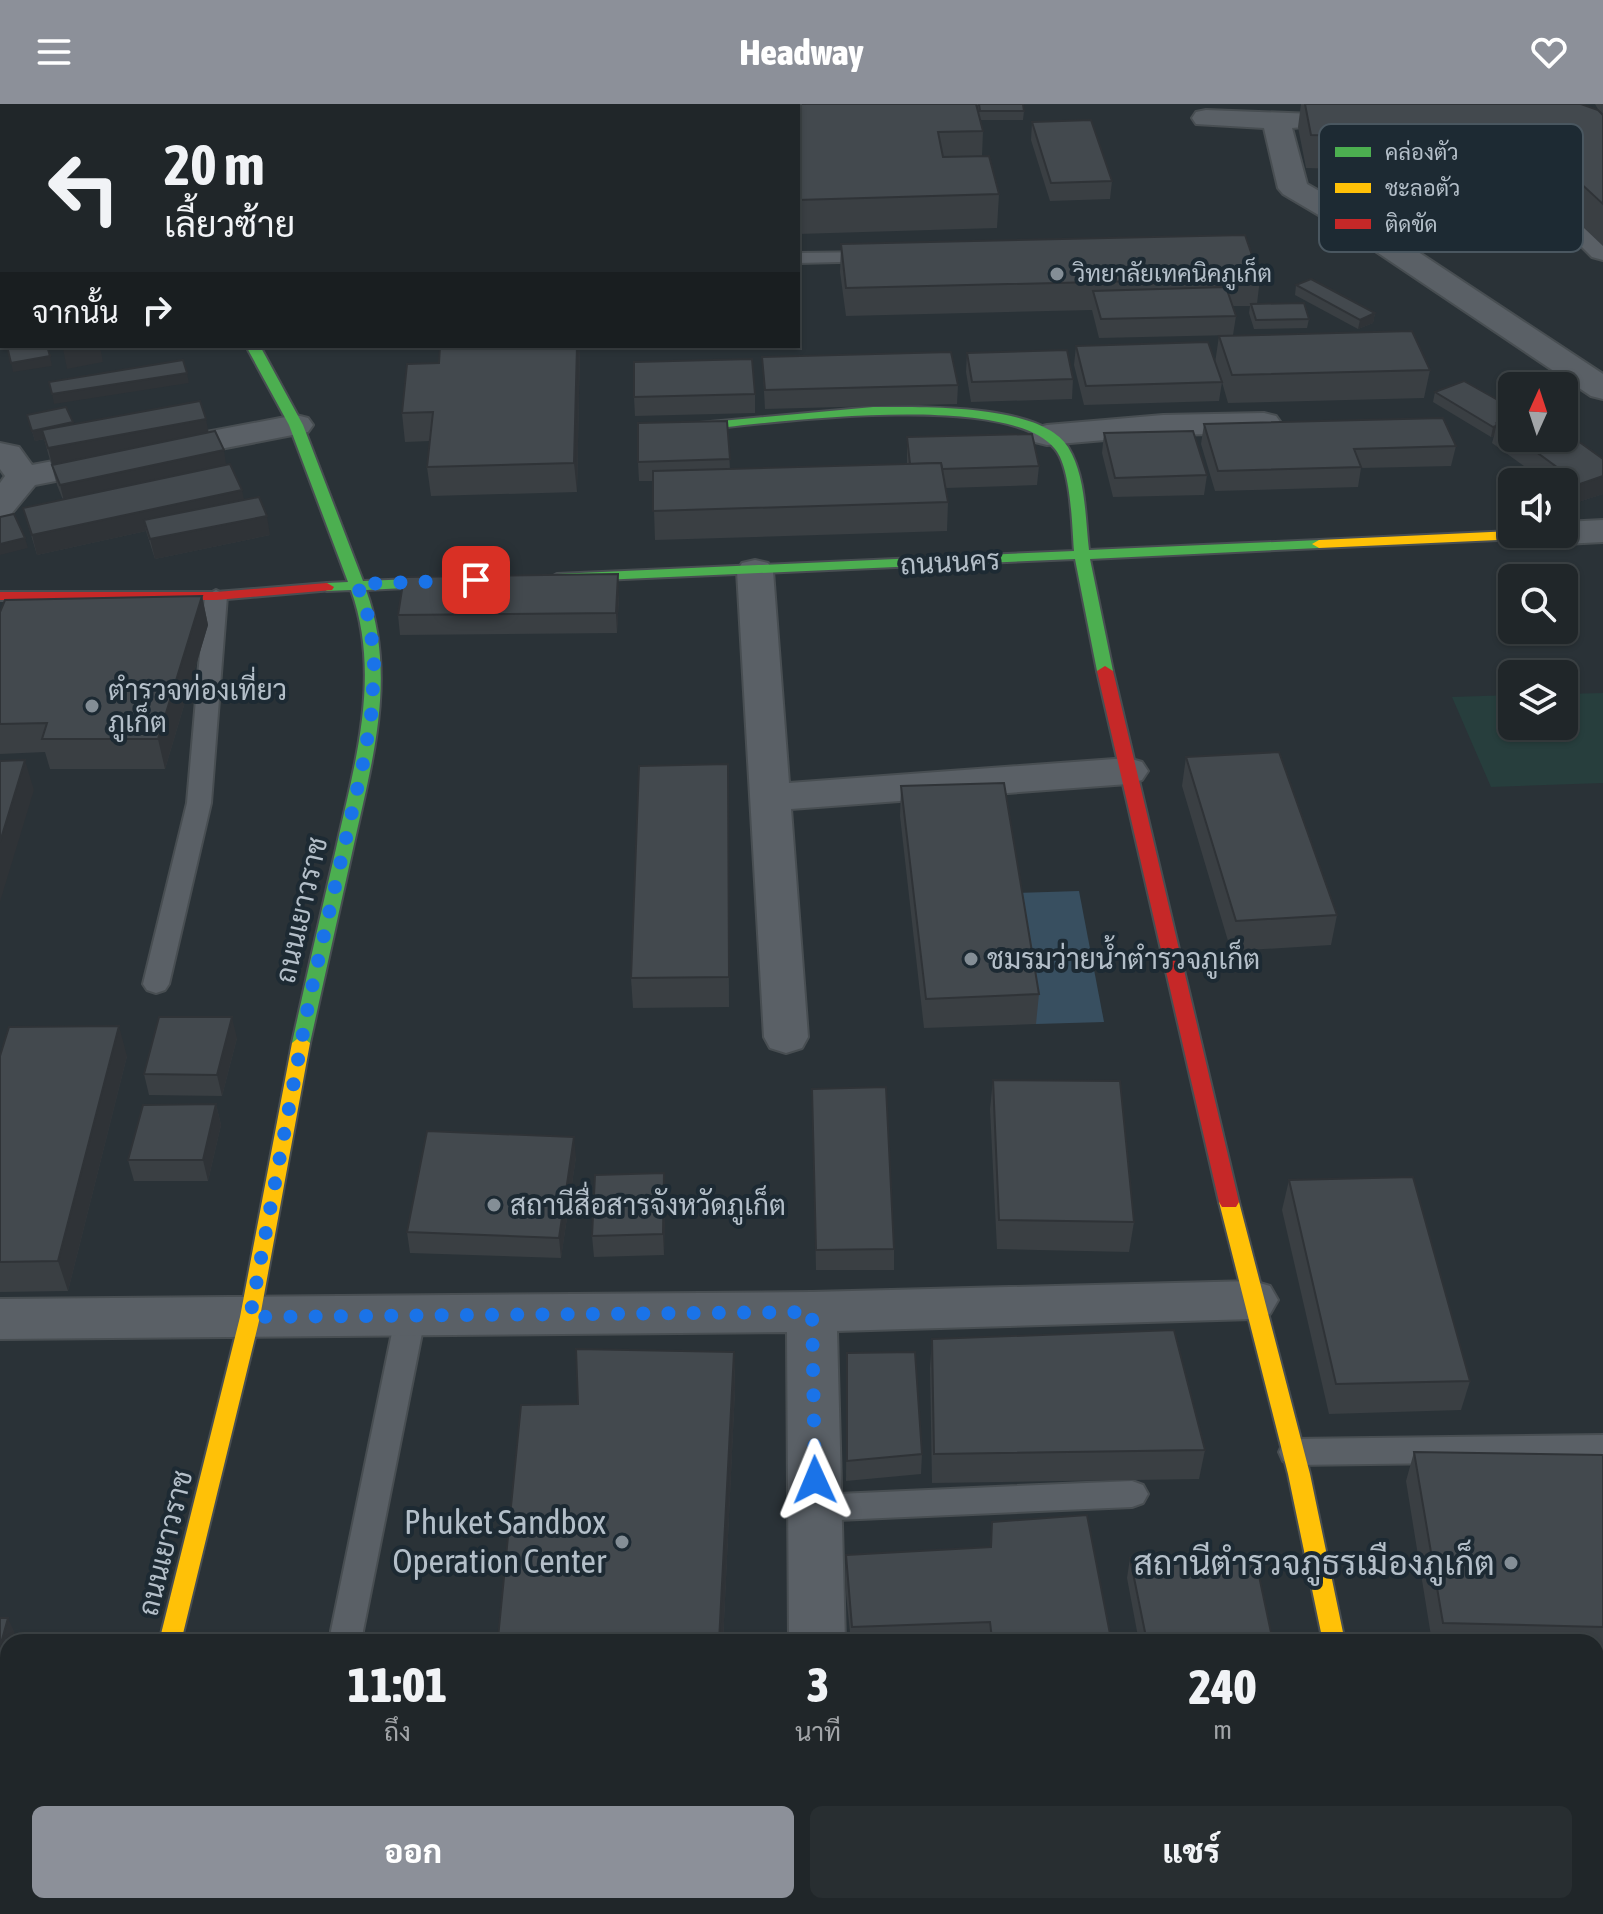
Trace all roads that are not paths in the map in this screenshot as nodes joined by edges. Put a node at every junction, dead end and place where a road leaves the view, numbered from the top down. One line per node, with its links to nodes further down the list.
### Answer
1 (1206, 118): 2 (street)
2 (1276, 120): 3 (street); 4 (street)
3 (1339, 121)
4 (1319, 203)
5 (1583, 232): 6 (street)
6 (1603, 251)
7 (1397, 252): 11 (street)
8 (896, 257): 9 (lane)
9 (800, 258)
10 (254, 348): 13 (street, ถนนเยาวราช)
11 (1603, 389)
12 (1288, 423): 15 (street)
13 (296, 425): 16 (street); 25 (street, ถนนเยาวราช)
14 (665, 430): 15 (street)
15 (1047, 435): 21 (street)
16 (11, 465): 17 (street)
17 (0, 506)
18 (1603, 531): 19 (street)
19 (1578, 532)
20 (1498, 536): 21 (street, ถนนนคร)
21 (1081, 555): 22 (street, ถนนนคร); 28 (street)
22 (755, 571): 23 (street, ถนนนคร); 29 (street)
23 (538, 578)
24 (476, 580): 25 (street)
25 (357, 584): 27 (street); 34 (street, ถนนเยาวราช)
26 (0, 596): 27 (street)
27 (216, 596): 30 (lane)
28 (1128, 771): 29 (street); 32 (street)
29 (768, 798): 31 (street)
30 (156, 984)
31 (786, 1037)
32 (1253, 1300): 33 (street); 38 (street)
33 (812, 1312): 35 (street); 40 (street)
34 (250, 1317): 35 (street); 36 (street); 41 (street, ถนนเยาวราช)
35 (410, 1318): 42 (lane)
36 (0, 1319)
37 (1603, 1448): 38 (lane)
38 (1294, 1452): 44 (street)
39 (1132, 1494): 40 (lane)
40 (815, 1508): 43 (street)
41 (172, 1634)
42 (347, 1634)
43 (817, 1634)
44 (1332, 1634)

